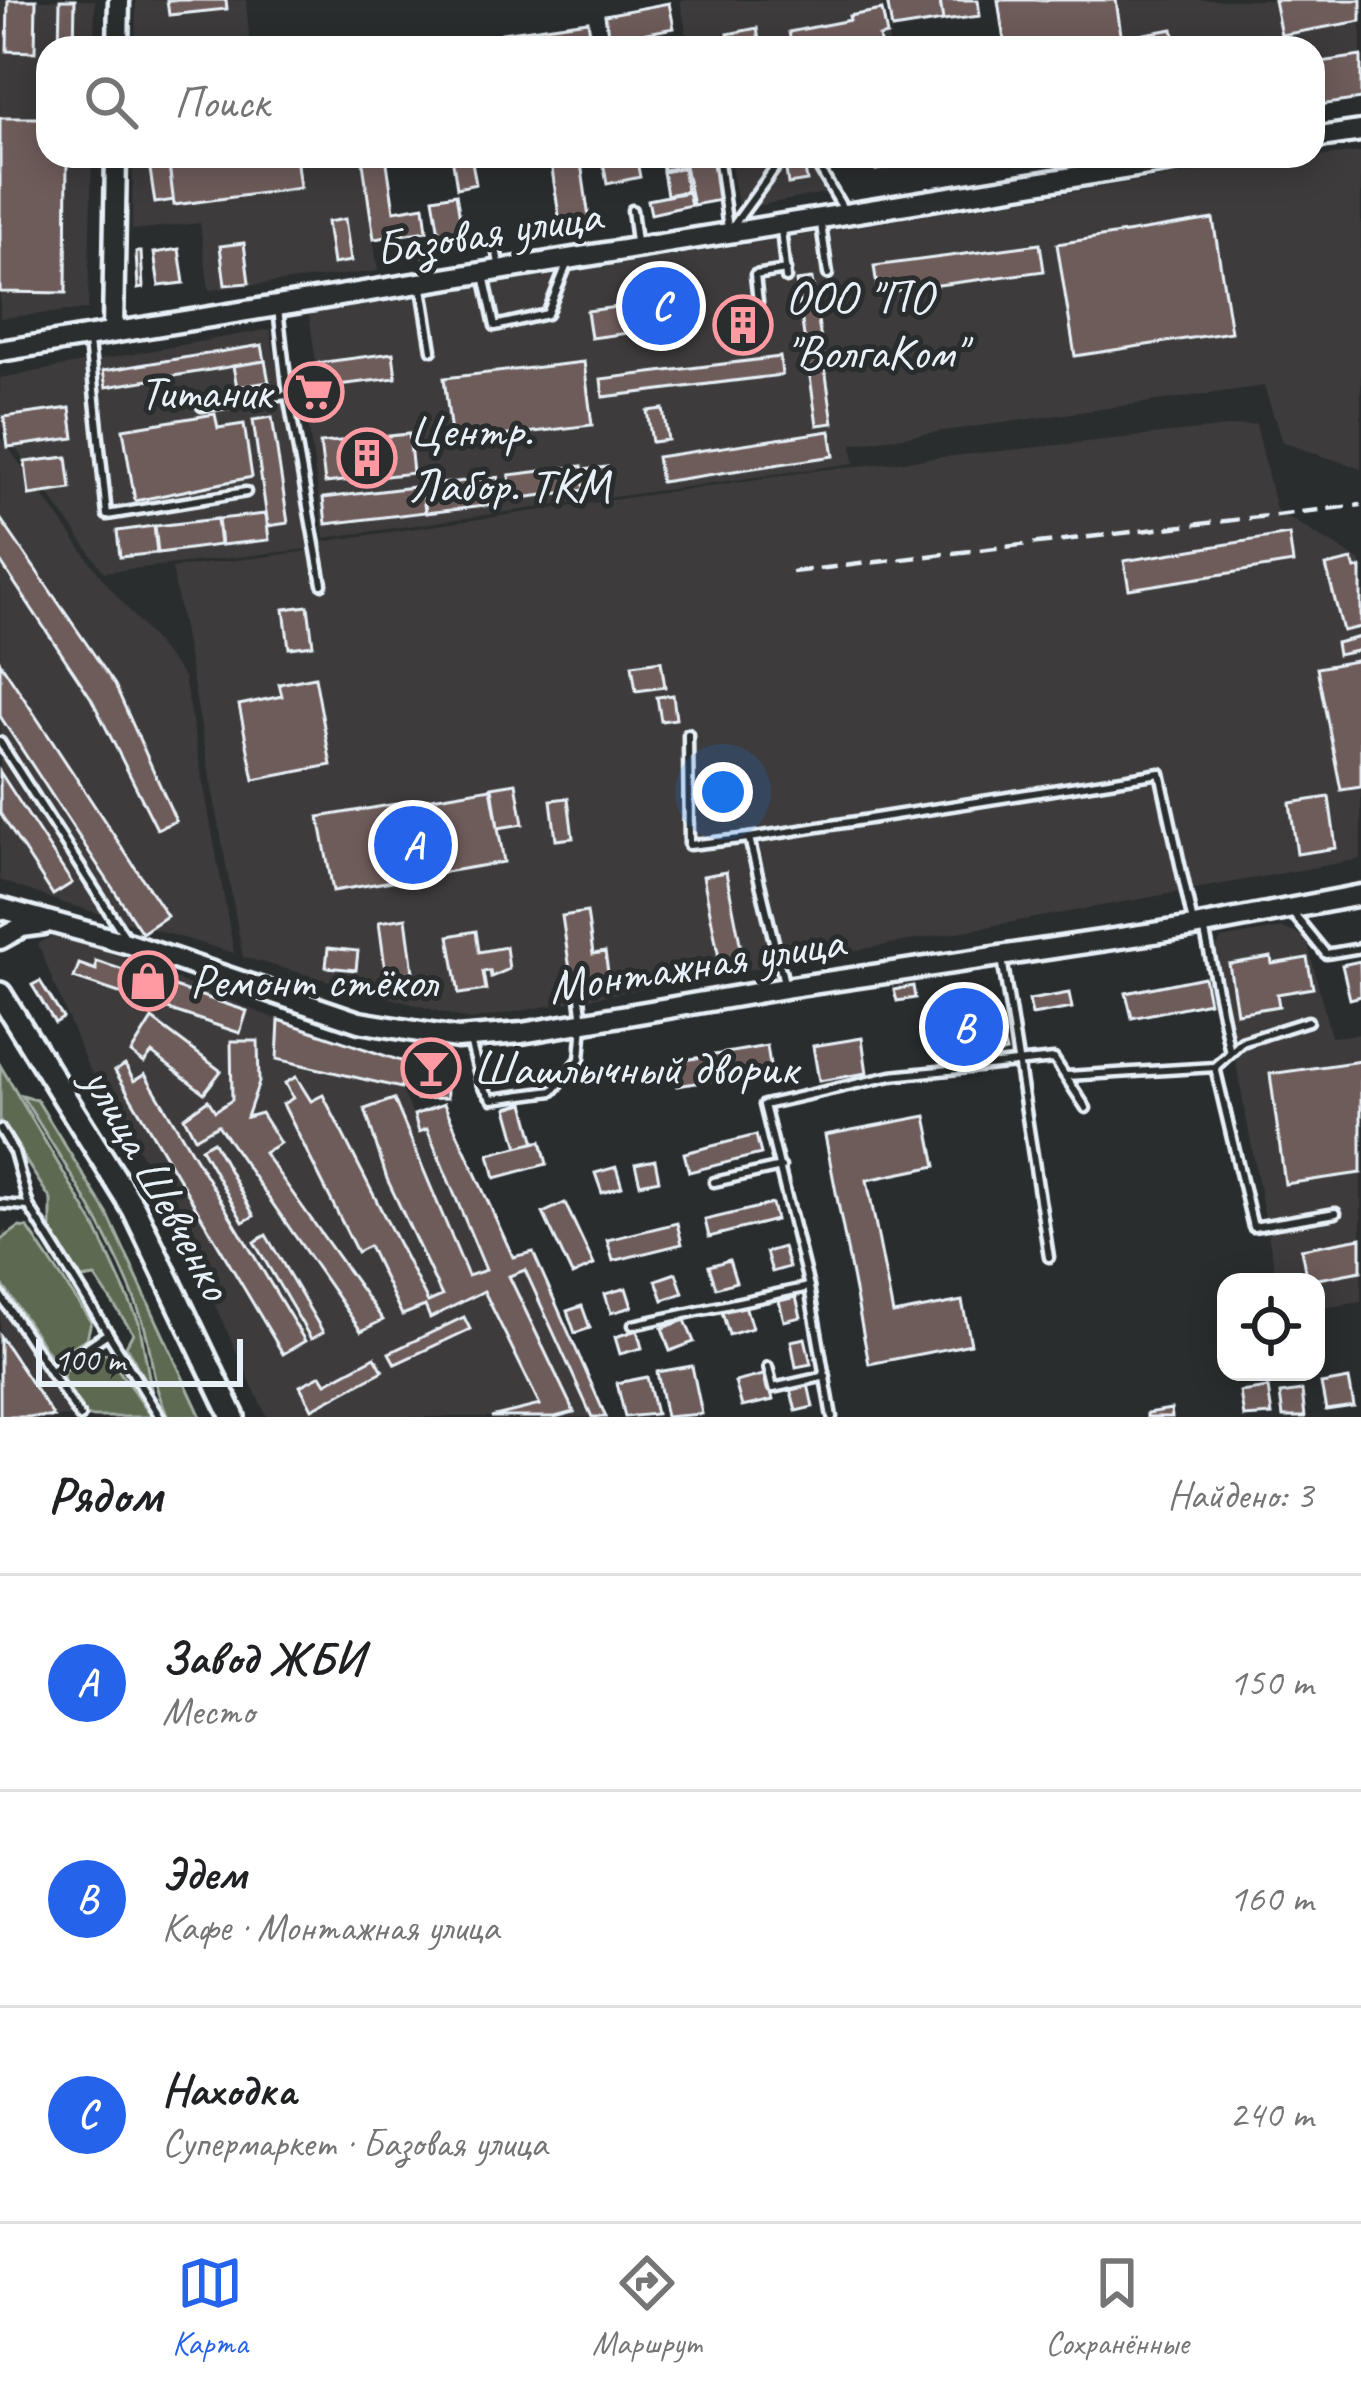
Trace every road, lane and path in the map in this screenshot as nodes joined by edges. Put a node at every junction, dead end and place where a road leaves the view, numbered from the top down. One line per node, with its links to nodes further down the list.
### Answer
1 (119, 0): 2 (street)
2 (118, 36)
3 (1361, 131): 4 (street)
4 (1325, 137)
5 (116, 168): 24 (street)
6 (720, 168): 14 (lane)
7 (775, 168): 14 (lane)
8 (820, 168): 11 (lane)
9 (1128, 168): 11 (street, Базовая улица)
10 (632, 210): 16 (lane)
11 (845, 213): 12 (street, Базовая улица)
12 (820, 217): 13 (street, Базовая улица); 20 (lane)
13 (781, 224): 14 (street, Базовая улица); 22 (lane)
14 (728, 233): 16 (street, Базовая улица)
15 (495, 243): 19 (lane)
16 (637, 247): 18 (street, Базовая улица)
17 (429, 250): 21 (lane)
18 (569, 258): 19 (street, Базовая улица); 19 (lane)
19 (492, 270): 21 (street, Базовая улица)
20 (828, 274)
21 (428, 281): 23 (street, Базовая улица); 26 (lane)
22 (758, 302)
23 (278, 305): 24 (street, Базовая улица); 28 (lane)
24 (113, 330): 25 (street, Базовая улица)
25 (88, 334): 27 (street, Базовая улица); 30 (lane)
26 (432, 350)
27 (0, 351)
28 (288, 394): 29 (lane); 31 (lane)
29 (202, 406)
30 (246, 492)
31 (322, 584)
32 (688, 734): 34 (lane)
33 (0, 742): 41 (lane)
34 (749, 838): 39 (lane); 44 (lane)
35 (1361, 895): 37 (street, Монтажная улица)
36 (0, 908): 38 (street, Монтажная улица)
37 (1288, 908): 39 (street, Монтажная улица); 42 (lane)
38 (54, 922): 40 (street); 41 (street, Монтажная улица)
39 (1199, 926): 43 (street, Монтажная улица); 50 (lane)
40 (0, 939)
41 (130, 944): 49 (street, Монтажная улица)
42 (1361, 948)
43 (1002, 955): 44 (street, Монтажная улица); 51 (lane)
44 (785, 988): 48 (street, Монтажная улица)
45 (579, 989): 48 (lane)
46 (0, 994): 69 (main road, улица Шевченко)
47 (1308, 1021): 50 (lane)
48 (583, 1023): 49 (street, Монтажная улица); 49 (lane)
49 (469, 1037)
50 (1230, 1053): 52 (lane)
51 (1021, 1064): 53 (lane); 56 (lane); 61 (lane)
52 (1215, 1067): 53 (lane); 60 (lane)
53 (1065, 1076): 54 (lane)
54 (1086, 1108)
55 (0, 1129): 59 (lane)
56 (781, 1167): 57 (lane); 62 (lane)
57 (714, 1182)
58 (0, 1204): 59 (lane)
59 (29, 1206): 65 (lane)
60 (1336, 1214)
61 (1049, 1257)
62 (809, 1287): 64 (lane); 68 (lane)
63 (0, 1295): 67 (lane)
64 (633, 1325)
65 (108, 1333): 67 (lane); 71 (lane)
66 (768, 1367): 68 (lane)
67 (51, 1371): 70 (lane)
68 (826, 1376): 74 (lane)
69 (220, 1389): 72 (street); 73 (main road, улица Шевченко)
70 (80, 1417)
71 (160, 1417)
72 (222, 1417)
73 (233, 1417)
74 (832, 1417)

